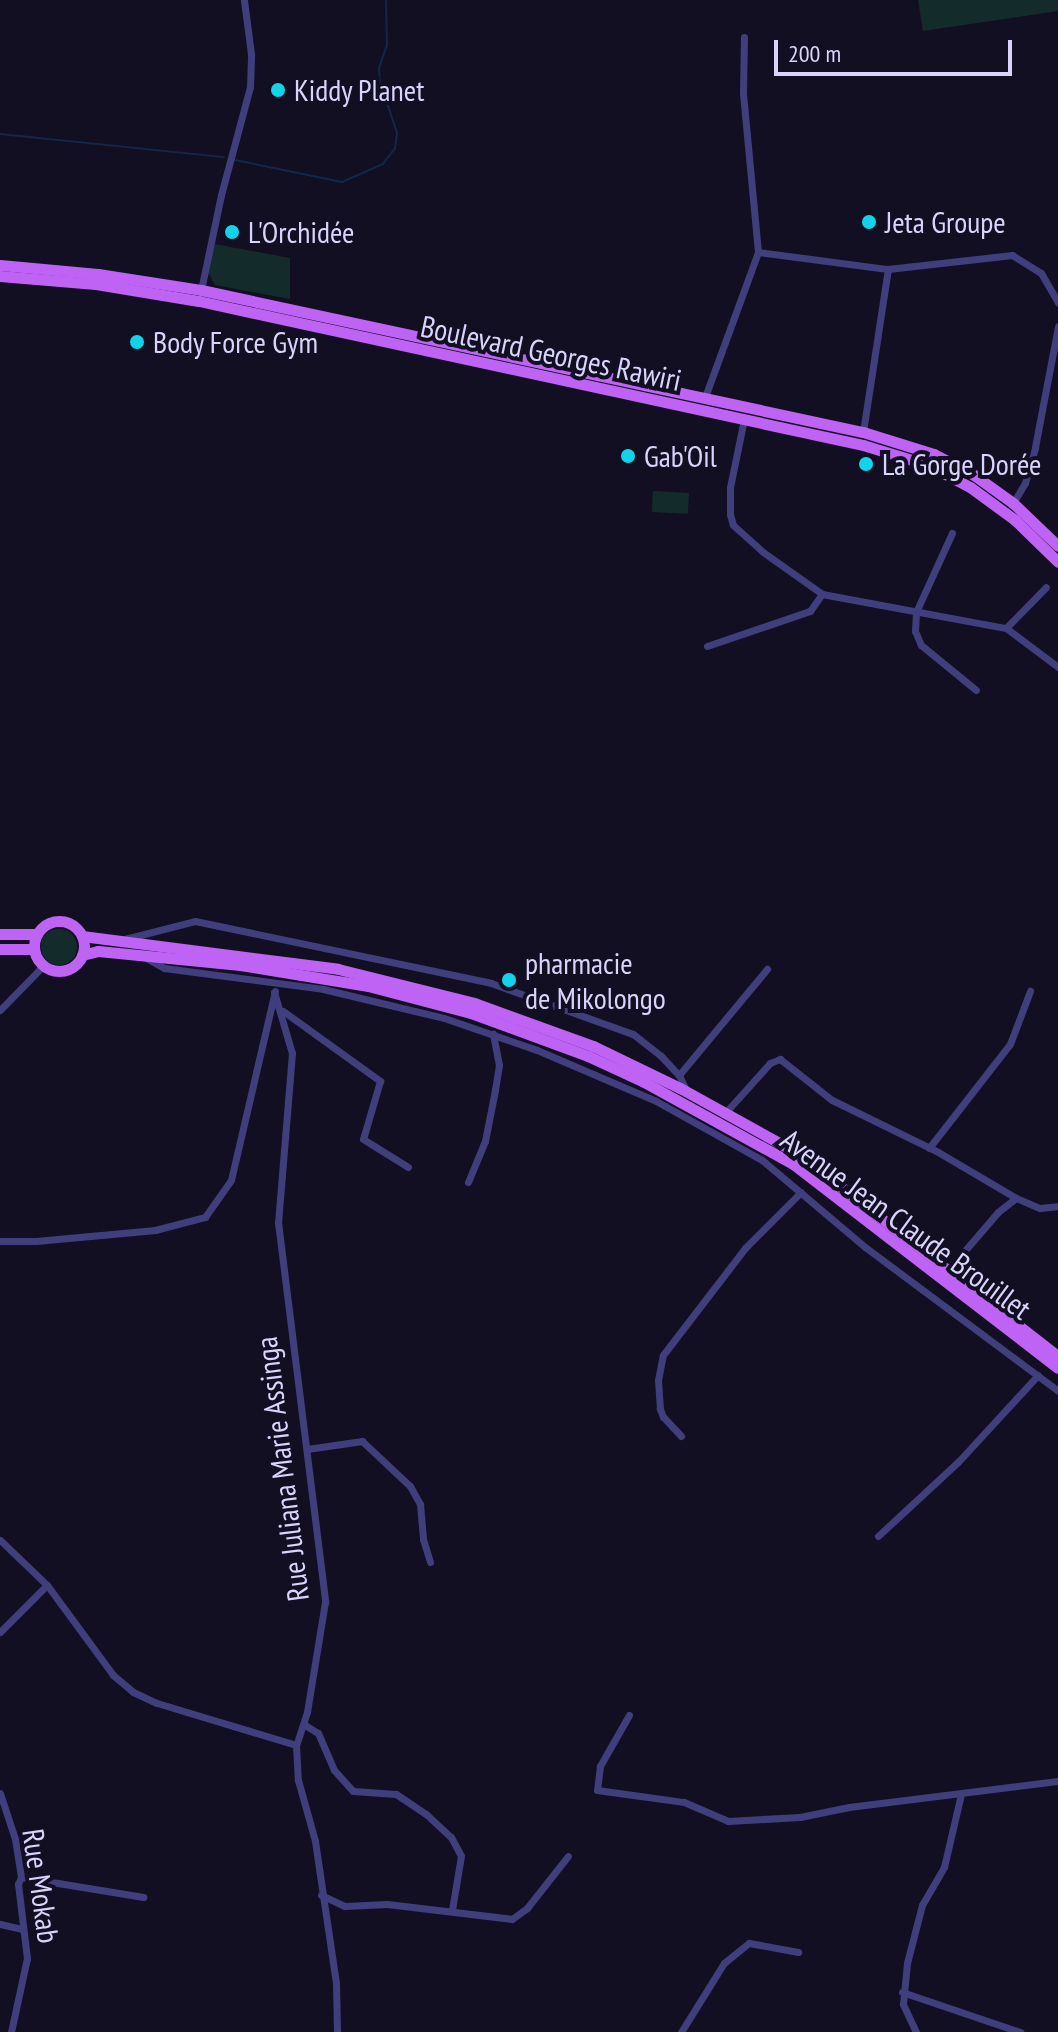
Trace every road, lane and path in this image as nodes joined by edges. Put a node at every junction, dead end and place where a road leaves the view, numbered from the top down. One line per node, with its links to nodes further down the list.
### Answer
1 (244, 0): 7 (street)
2 (744, 37): 3 (street)
3 (758, 252): 5 (street); 10 (street)
4 (0, 265): 7 (main road, Boulevard Georges Rawiri)
5 (888, 269): 8 (street); 12 (street)
6 (0, 276): 11 (main road, Boulevard Georges Rawiri)
7 (201, 290): 10 (main road, Boulevard Georges Rawiri)
8 (1058, 302)
9 (1058, 326): 13 (street)
10 (705, 397): 12 (main road, Boulevard Georges Rawiri)
11 (744, 419): 16 (main road, Boulevard Georges Rawiri); 18 (street)
12 (863, 432): 13 (main road, Boulevard Georges Rawiri)
13 (1013, 503): 15 (main road, Boulevard Georges Rawiri)
14 (952, 533): 19 (street)
15 (1058, 546)
16 (1058, 562)
17 (1046, 587): 20 (street)
18 (822, 594): 19 (street); 21 (street)
19 (916, 612): 20 (street); 23 (street)
20 (1006, 628): 22 (street)
21 (707, 646)
22 (1058, 667)
23 (976, 690)
24 (0, 934): 25 (main road)
25 (37, 934): 26 (main road); 29 (main road)
26 (82, 936): 27 (main road, Avenue Jean Claude Brouillet); 30 (main road)
27 (116, 941): 40 (street); 41 (main road, Avenue Jean Claude Brouillet)
28 (0, 949): 29 (main road)
29 (34, 949): 32 (main road)
30 (82, 955): 31 (main road, Avenue Jean Claude Brouillet); 32 (main road)
31 (141, 955): 34 (street); 52 (main road, Avenue Jean Claude Brouillet)
32 (43, 966): 37 (street)
33 (767, 969): 40 (street)
34 (276, 981): 36 (street); 39 (street)
35 (1030, 991): 43 (street)
36 (274, 992): 38 (street, Rue Juliana Marie Assinga); 49 (street)
37 (0, 1010)
38 (283, 1011): 44 (street); 56 (street, Rue Juliana Marie Assinga)
39 (493, 1034): 45 (street); 46 (street)
40 (679, 1075): 41 (street)
41 (687, 1092): 42 (main road, Avenue Jean Claude Brouillet)
42 (725, 1113): 43 (street); 50 (main road, Avenue Jean Claude Brouillet)
43 (929, 1148): 47 (street)
44 (408, 1167)
45 (468, 1182)
46 (801, 1192): 53 (street); 55 (street)
47 (1016, 1198): 48 (street); 50 (street)
48 (1058, 1206)
49 (0, 1241)
50 (949, 1269): 51 (main road, Avenue Jean Claude Brouillet)
51 (1058, 1356)
52 (1058, 1368)
53 (1038, 1375): 54 (street); 57 (street)
54 (1058, 1391)
55 (681, 1436)
56 (307, 1449): 59 (street); 63 (street, Rue Juliana Marie Assinga)
57 (878, 1536)
58 (0, 1540): 60 (street)
59 (430, 1562)
60 (47, 1585): 61 (street); 64 (street)
61 (0, 1632)
62 (629, 1715): 67 (street)
63 (305, 1725): 64 (street, Rue Juliana Marie Assinga); 72 (street)
64 (296, 1745): 70 (street, Rue Juliana Marie Assinga)
65 (1058, 1781): 67 (street)
66 (0, 1793): 69 (street, Rue Mokab)
67 (961, 1794): 76 (street)
68 (568, 1856): 72 (street)
69 (21, 1877): 71 (street); 74 (street, Rue Mokab)
70 (321, 1895): 72 (street); 78 (street, Rue Juliana Marie Assinga)
71 (143, 1897)
72 (452, 1910)
73 (0, 1924): 74 (street)
74 (21, 1929): 77 (street, Rue Mokab)
75 (798, 1952): 79 (street)
76 (902, 1992): 80 (street); 81 (street)
77 (11, 2032)
78 (337, 2032)
79 (681, 2032)
80 (916, 2032)
81 (1020, 2032)

